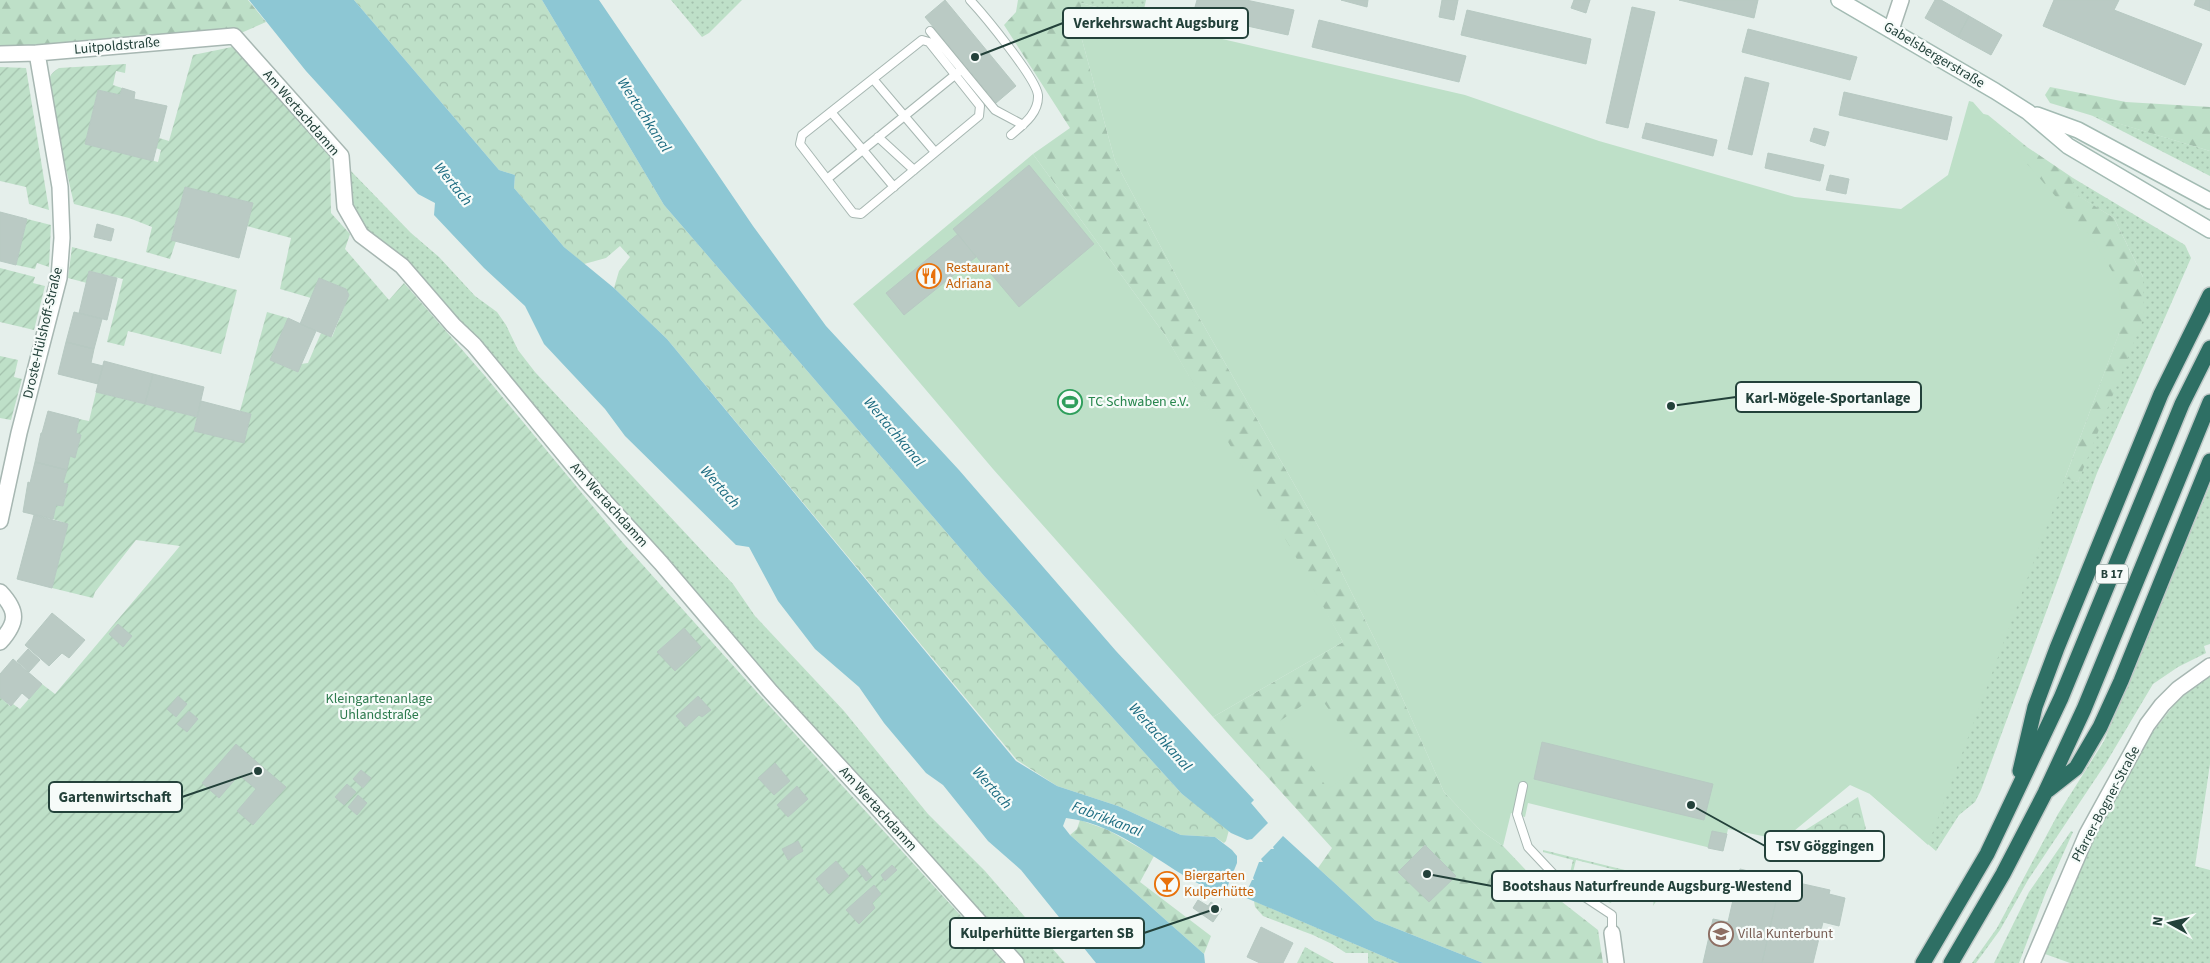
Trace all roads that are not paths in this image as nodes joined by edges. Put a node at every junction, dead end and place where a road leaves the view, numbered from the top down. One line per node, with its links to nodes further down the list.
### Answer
1 (970, 0): 14 (lane)
2 (1839, 0): 4 (street, Gabelsbergerstraße)
3 (1900, 0): 4 (street)
4 (1891, 30): 12 (street, Gabelsbergerstraße)
5 (930, 32): 9 (lane)
6 (234, 36): 7 (street, Luitpoldstraße); 36 (street, Am Wertachdamm)
7 (37, 53): 8 (street, Luitpoldstraße); 28 (street, Droste-Hülshoff-Straße)
8 (0, 54)
9 (958, 72): 10 (lane); 13 (lane); 14 (lane); 18 (lane)
10 (873, 79): 11 (lane); 13 (lane)
11 (831, 112): 17 (lane); 20 (lane)
12 (2028, 112): 22 (street, Gabelsbergerstraße); 23 (street, Gabelsbergerstraße)
13 (905, 116): 16 (lane); 18 (lane)
14 (1023, 125): 15 (lane)
15 (1011, 135)
16 (878, 137): 17 (lane); 19 (lane)
17 (863, 150): 20 (lane); 21 (lane)
18 (935, 152): 19 (lane)
19 (914, 170): 21 (lane)
20 (827, 179): 21 (lane)
21 (894, 187)
22 (2210, 201)
23 (2210, 230)
24 (2210, 296): 34 (highway)
25 (2210, 348): 34 (highway, B 17)
26 (2210, 402): 33 (highway, B 17)
27 (2210, 461): 33 (highway)
28 (0, 521)
29 (0, 592): 30 (street)
30 (0, 642)
31 (2210, 666): 40 (street, Pfarrer-Bogner-Straße)
32 (1523, 786): 35 (lane)
33 (2045, 793): 39 (highway, B 17)
34 (2013, 799): 38 (highway, B 17)
35 (1612, 933): 37 (street)
36 (1016, 963)
37 (1616, 963)
38 (1923, 963)
39 (1952, 963)
40 (2032, 963)

